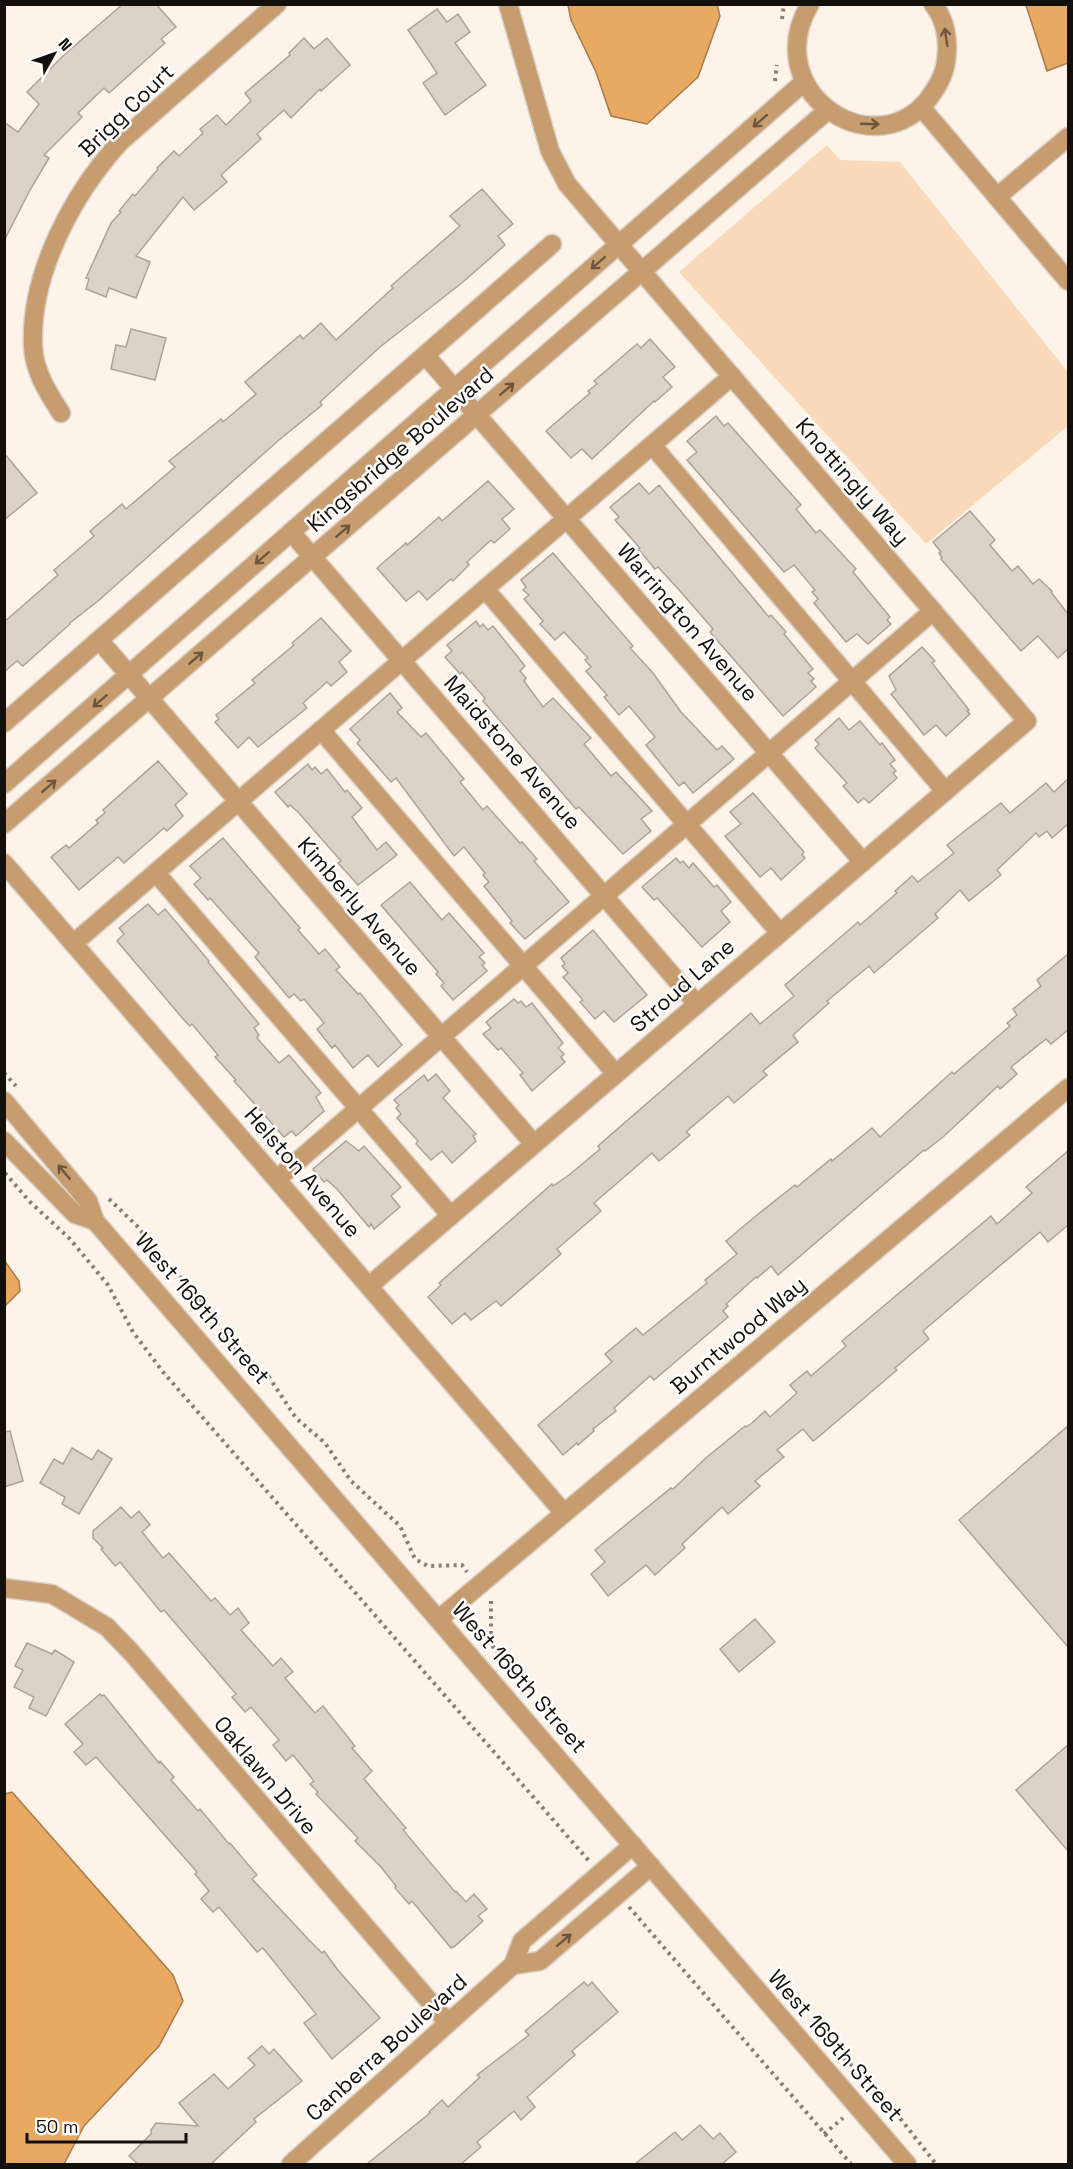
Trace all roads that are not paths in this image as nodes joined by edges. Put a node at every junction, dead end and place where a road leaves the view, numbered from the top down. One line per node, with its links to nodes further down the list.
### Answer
1 (277, 4): 17 (street, Brigg Court)
2 (508, 4): 11 (street, Knottingly Way)
3 (810, 4): 5 (street)
4 (933, 4): 6 (street, one-way to 4)
5 (804, 82): 7 (street); 11 (street, Kingsbridge Boulevard, one-way to 11)
6 (921, 107): 7 (street, one-way to 6); 9 (street)
7 (828, 110): 12 (street, Kingsbridge Boulevard)
8 (1068, 137): 9 (street)
9 (997, 197): 13 (street)
10 (552, 244): 14 (street)
11 (619, 245): 12 (street, Knottingly Way); 16 (street, Kingsbridge Boulevard, one-way to 16)
12 (642, 271): 15 (street, Knottingly Way); 18 (street, Kingsbridge Boulevard, one-way to 12)
13 (1066, 273)
14 (426, 356): 16 (street, Warrington Avenue); 25 (street)
15 (732, 376): 19 (street); 24 (street, Knottingly Way)
16 (455, 388): 18 (street, Warrington Avenue); 21 (street, Kingsbridge Boulevard)
17 (61, 413)
18 (478, 414): 20 (street, Warrington Avenue); 22 (street, Kingsbridge Boulevard, one-way to 18)
19 (652, 445): 20 (street); 28 (street)
20 (567, 518): 23 (street); 33 (street, Warrington Avenue)
21 (291, 532): 22 (street, Maidstone Avenue); 27 (street, Kingsbridge Boulevard, one-way to 27)
22 (313, 557): 26 (street, Maidstone Avenue); 29 (street, Kingsbridge Boulevard, one-way to 22)
23 (485, 590): 26 (street); 38 (street)
24 (933, 611): 28 (street); 30 (street, Knottingly Way)
25 (99, 640): 27 (street, Kimberly Avenue); 31 (street)
26 (402, 661): 32 (street); 42 (street, Maidstone Avenue)
27 (129, 675): 29 (street, Kimberly Avenue); 34 (street, Kingsbridge Boulevard, one-way to 34)
28 (852, 682): 33 (street); 35 (street)
29 (149, 699): 36 (street, Kimberly Avenue); 37 (street, Kingsbridge Boulevard, one-way to 29)
30 (1027, 721): 35 (street, Stroud Lane)
31 (4, 723)
32 (321, 730): 36 (street); 45 (street)
33 (769, 753): 38 (street); 39 (street, Warrington Avenue)
34 (4, 784)
35 (945, 791): 39 (street, Stroud Lane)
36 (238, 802): 41 (street); 47 (street, Kimberly Avenue)
37 (4, 824)
38 (687, 825): 42 (street); 43 (street)
39 (863, 862): 43 (street, Stroud Lane)
40 (4, 863): 44 (street, Helston Avenue)
41 (156, 873): 44 (street); 51 (street)
42 (604, 896): 45 (street); 46 (street, Maidstone Avenue)
43 (780, 933): 46 (street, Stroud Lane)
44 (75, 944): 54 (street, Helston Avenue)
45 (522, 967): 47 (street); 48 (street)
46 (697, 1004): 48 (street, Stroud Lane)
47 (441, 1037): 51 (street); 53 (street, Kimberly Avenue)
48 (616, 1074): 53 (street, Stroud Lane)
49 (1068, 1088): 58 (street, Burntwood Way)
50 (4, 1101): 56 (street, West 169th Street, one-way to 50)
51 (358, 1108): 54 (street); 55 (street)
52 (4, 1141): 56 (street, West 169th Street)
53 (534, 1144): 55 (street, Stroud Lane)
54 (277, 1179): 57 (street, Helston Avenue)
55 (451, 1215): 57 (street, Stroud Lane)
56 (95, 1221): 60 (street, West 169th Street)
57 (369, 1286): 58 (street, Helston Avenue)
58 (564, 1513): 60 (street, Burntwood Way)
59 (4, 1588): 64 (street, Oaklawn Drive)
60 (439, 1619): 61 (street, West 169th Street)
61 (633, 1845): 62 (street, West 169th Street); 63 (street, Canberra Boulevard)
62 (651, 1866): 63 (street, one-way to 62); 66 (street, West 169th Street)
63 (513, 1965): 64 (street, Canberra Boulevard)
64 (448, 2023): 65 (street, Canberra Boulevard)
65 (291, 2164)
66 (907, 2164)

